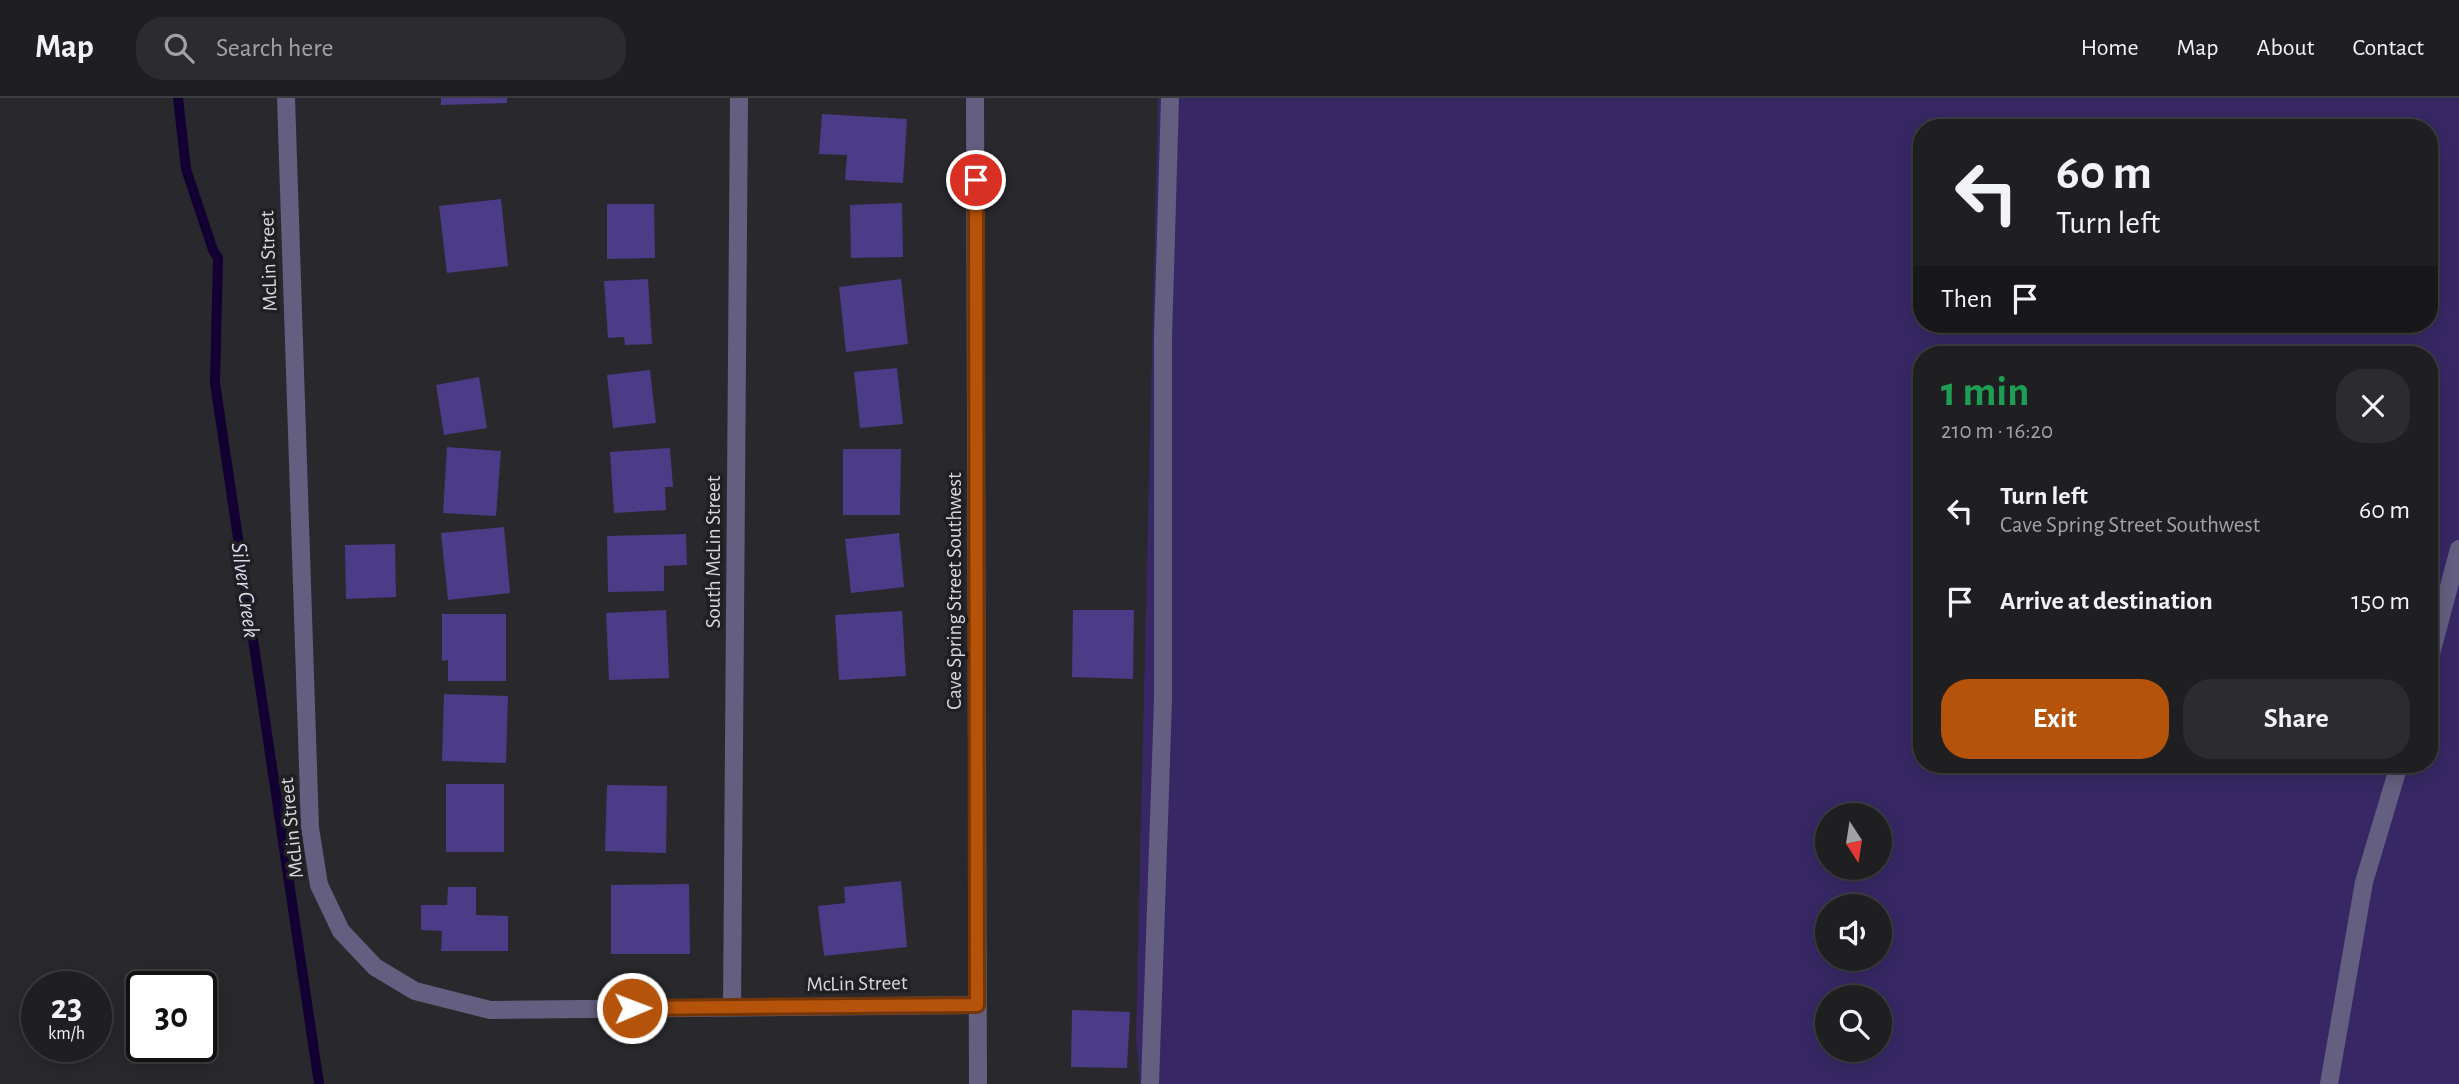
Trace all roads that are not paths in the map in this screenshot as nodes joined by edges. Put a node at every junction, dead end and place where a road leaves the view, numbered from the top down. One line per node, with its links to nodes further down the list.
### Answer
1 (286, 98): 9 (street, McLin Street)
2 (739, 98): 9 (street, South McLin Street)
3 (975, 98): 8 (street, Cave Spring Street Southwest)
4 (1170, 98): 11 (street)
5 (2459, 549): 6 (street)
6 (2438, 627)
7 (2397, 773): 12 (street)
8 (977, 1005): 9 (street, McLin Street); 10 (street, Cave Spring Street Southwest)
9 (733, 1007)
10 (978, 1084)
11 (1150, 1084)
12 (2329, 1084)

